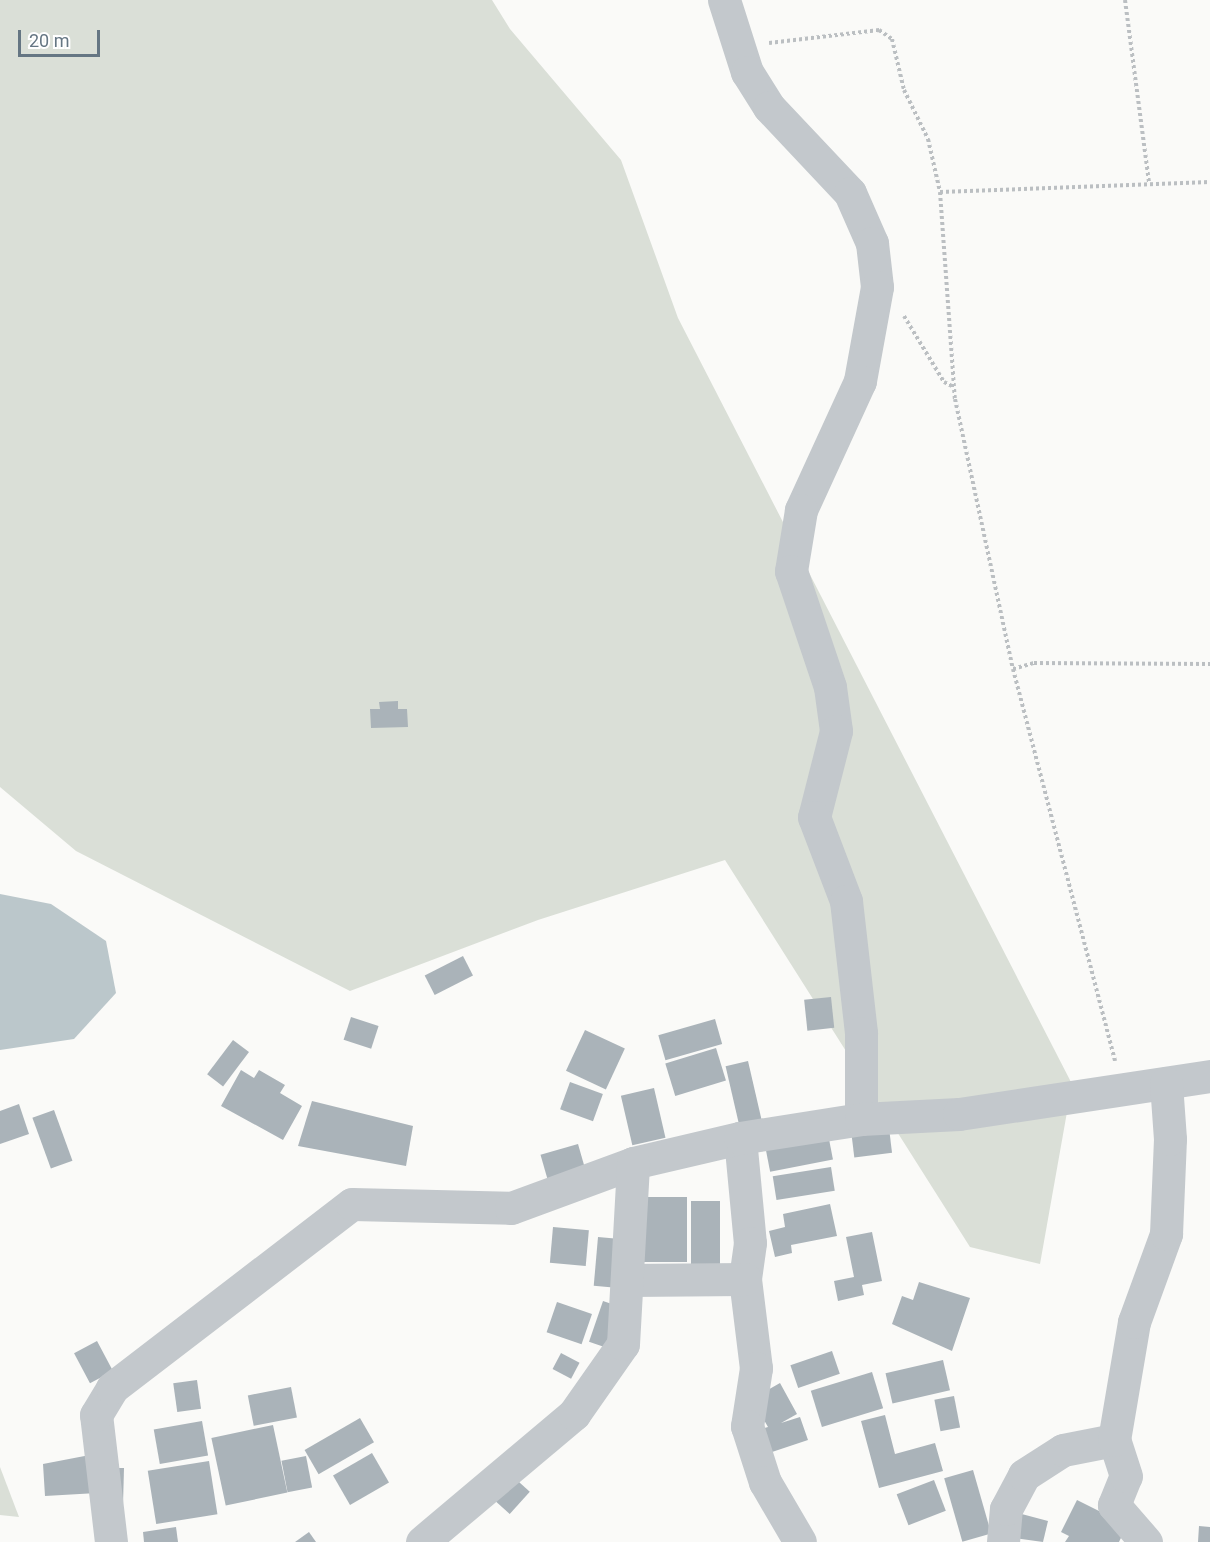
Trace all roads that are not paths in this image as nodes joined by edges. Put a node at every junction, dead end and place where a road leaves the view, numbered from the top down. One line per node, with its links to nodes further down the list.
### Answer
1 (724, 0): 4 (street)
2 (1210, 1076): 3 (street)
3 (1166, 1083): 4 (street); 9 (street)
4 (861, 1119): 5 (street)
5 (740, 1138): 6 (street); 7 (street)
6 (633, 1163): 8 (street); 10 (street)
7 (745, 1279): 8 (street); 12 (street)
8 (629, 1280): 11 (street)
9 (1114, 1440): 13 (street); 14 (street)
10 (111, 1542)
11 (422, 1542)
12 (800, 1542)
13 (1003, 1542)
14 (1146, 1542)

